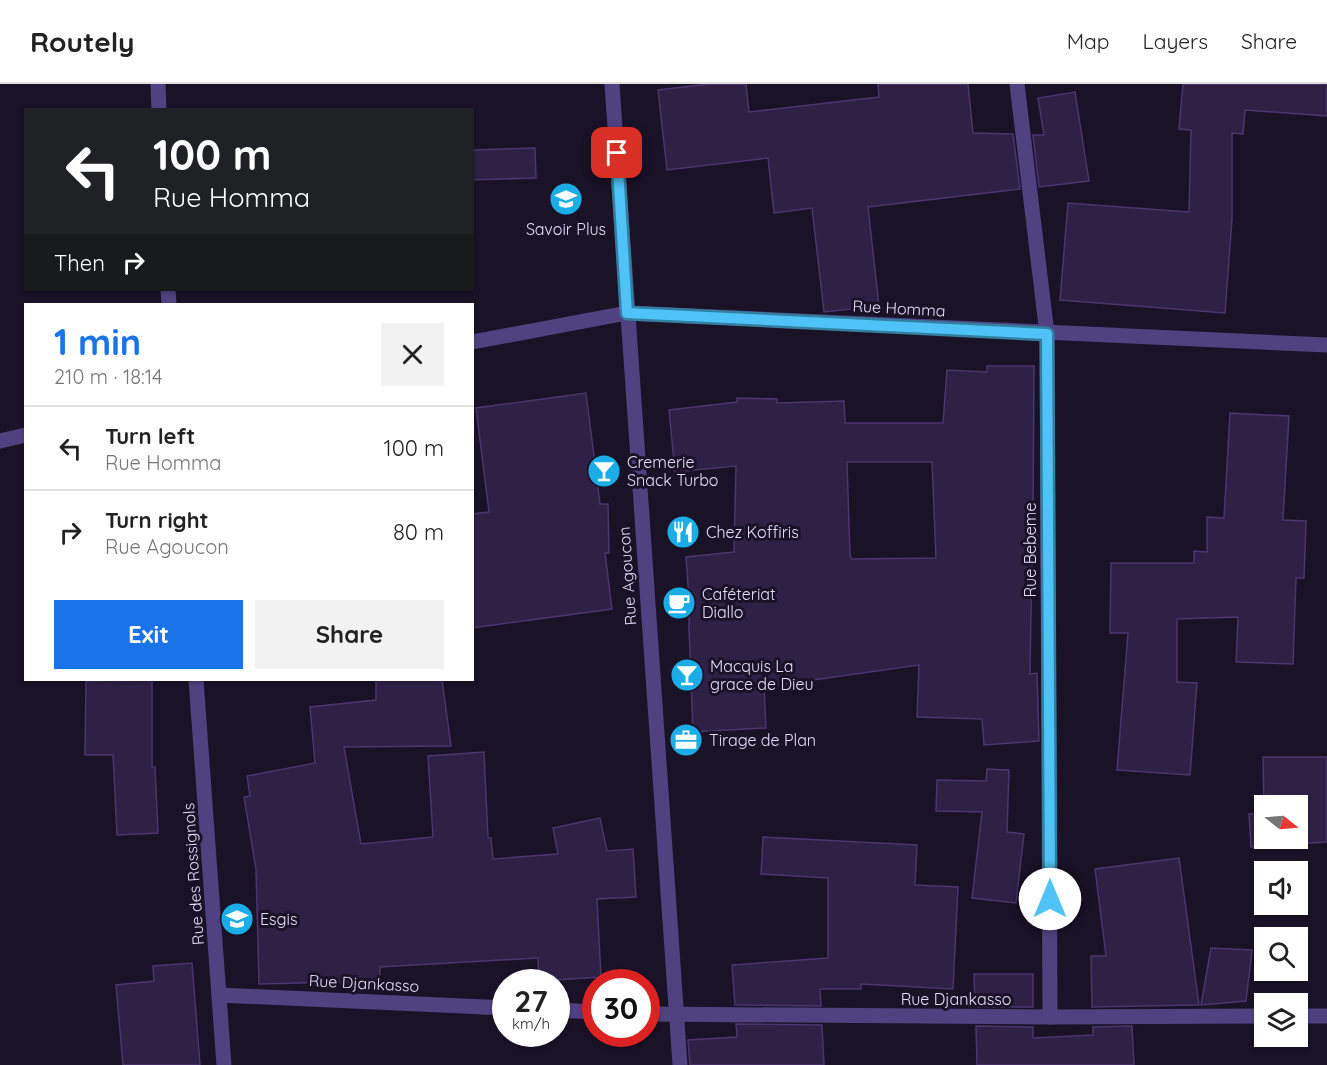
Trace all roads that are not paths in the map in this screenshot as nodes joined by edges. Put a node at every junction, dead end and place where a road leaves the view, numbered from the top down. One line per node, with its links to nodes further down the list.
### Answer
1 (158, 84): 4 (street)
2 (612, 84): 5 (street, Rue Agoucon)
3 (1017, 84): 6 (street, Rue Bebeme)
4 (159, 108)
5 (627, 313): 6 (street, Rue Homma); 7 (street, Rue Homma); 15 (street, Rue Agoucon)
6 (1047, 334): 8 (street, Rue Homma); 19 (street, Rue Bebeme)
7 (474, 342)
8 (1327, 345)
9 (24, 435): 10 (street)
10 (0, 441)
11 (196, 681): 12 (street, Rue des Rossignols)
12 (220, 995): 13 (street, Rue Djankasso); 20 (street, Rue des Rossignols)
13 (492, 1007)
14 (660, 1014): 15 (street, Rue Djankasso)
15 (675, 1015): 19 (street, Rue Djankasso); 21 (street, Rue Agoucon)
16 (1254, 1016): 19 (street, Rue Djankasso)
17 (1308, 1016): 18 (street)
18 (1327, 1016)
19 (1050, 1017)
20 (224, 1065)
21 (680, 1065)

